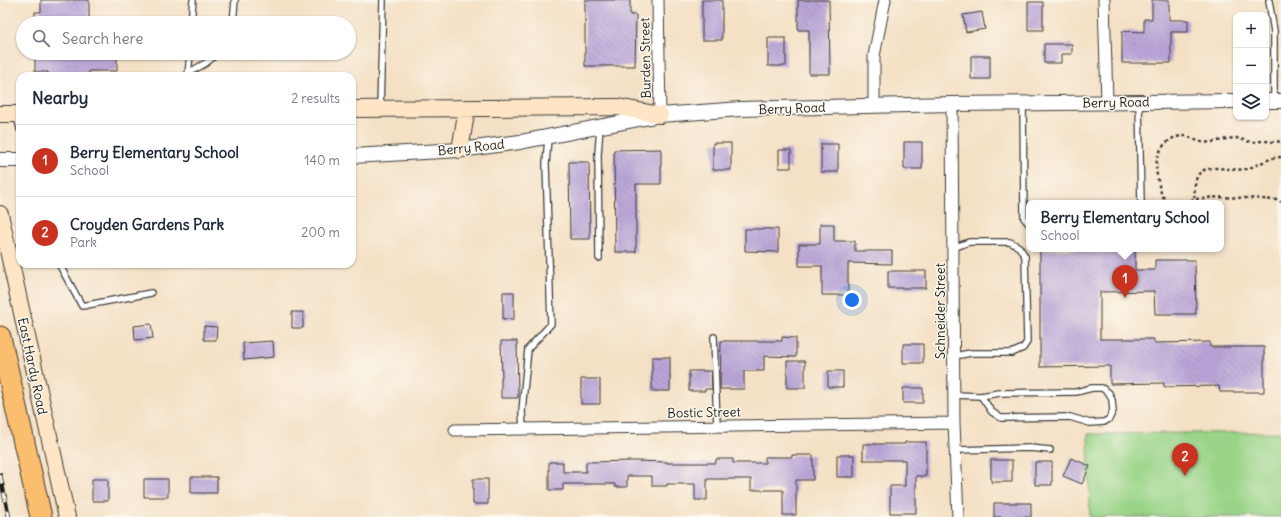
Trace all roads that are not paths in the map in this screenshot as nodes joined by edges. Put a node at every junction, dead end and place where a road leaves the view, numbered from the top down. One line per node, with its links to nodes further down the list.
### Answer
1 (193, 0): 8 (lane)
2 (235, 0): 9 (lane)
3 (383, 0): 21 (lane)
4 (658, 0): 25 (street, Burden Street)
5 (886, 0): 20 (street)
6 (1104, 0): 16 (street)
7 (1269, 1): 15 (lane)
8 (192, 16)
9 (234, 16)
10 (189, 60): 12 (lane)
11 (210, 60): 13 (lane)
12 (188, 72)
13 (191, 72)
14 (1233, 101): 17 (street, Berry Road)
15 (1274, 101)
16 (1107, 102): 17 (street, Berry Road); 18 (street, Berry Road)
17 (1139, 102): 33 (lane)
18 (1023, 103): 19 (street, Berry Road); 35 (lane)
19 (952, 104): 20 (street, Berry Road); 36 (street, Schneider Street)
20 (874, 106): 25 (street, Berry Road)
21 (380, 108): 22 (main road); 23 (main road)
22 (467, 108): 25 (main road); 29 (main road)
23 (356, 109)
24 (0, 114): 26 (main road)
25 (660, 115): 27 (street, Berry Road)
26 (16, 118)
27 (600, 127): 28 (street, Berry Road); 37 (lane)
28 (548, 137): 29 (street, Berry Road); 47 (lane)
29 (460, 150): 30 (street, Berry Road)
30 (356, 156)
31 (0, 160): 32 (street)
32 (16, 160)
33 (1141, 200)
34 (0, 214): 52 (main road, East Hardy Road)
35 (1026, 220)
36 (953, 248): 42 (street, Schneider Street); 42 (lane)
37 (599, 258)
38 (61, 268): 39 (lane)
39 (151, 293)
40 (0, 337): 51 (highway)
41 (714, 337): 46 (lane)
42 (954, 356): 43 (street, Schneider Street)
43 (954, 396): 44 (lane); 45 (street, Schneider Street)
44 (981, 396): 44 (lane)
45 (954, 423): 46 (street, Bostic Street); 49 (street, Schneider Street)
46 (717, 426): 47 (street, Bostic Street)
47 (523, 429): 48 (street, Bostic Street)
48 (455, 430)
49 (955, 450): 50 (lane); 53 (street, Schneider Street)
50 (1050, 450)
51 (41, 517)
52 (66, 517)
53 (958, 517)

